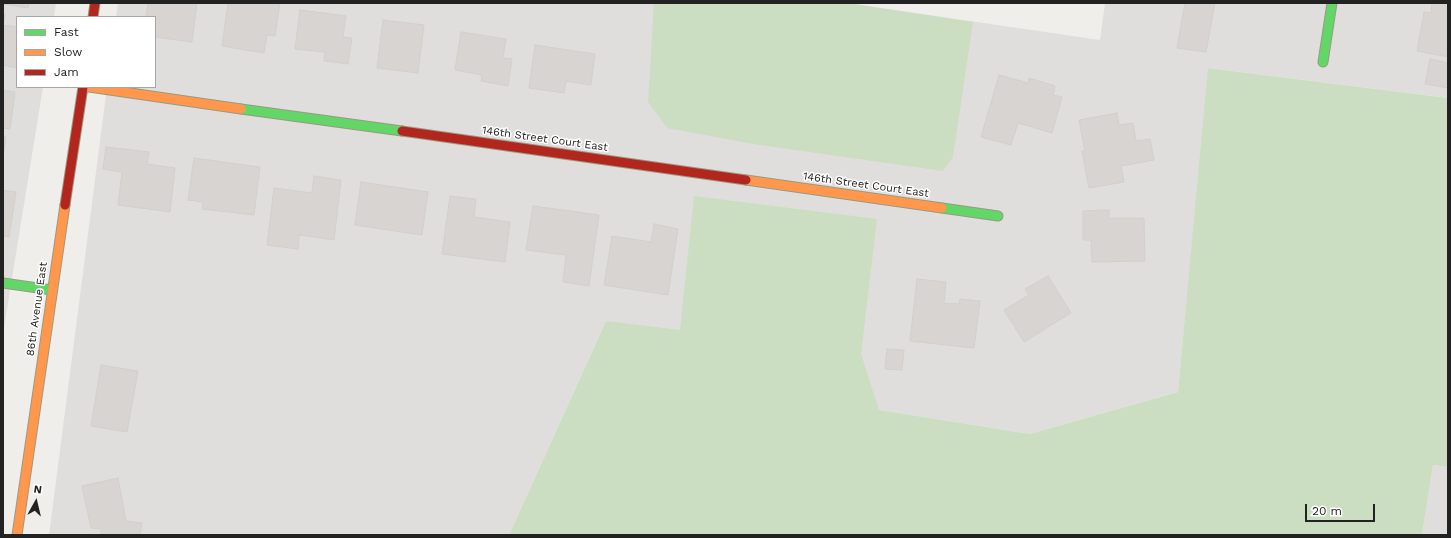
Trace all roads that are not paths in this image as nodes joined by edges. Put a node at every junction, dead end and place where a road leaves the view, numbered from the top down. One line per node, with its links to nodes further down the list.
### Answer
1 (95, 3): 3 (street)
2 (1332, 3): 4 (street)
3 (93, 16)
4 (1323, 62)
5 (83, 88): 9 (street, 86th Avenue East)
6 (96, 88): 7 (street, 146th Street Court East)
7 (998, 216)
8 (3, 283): 9 (street)
9 (52, 290): 10 (street, 86th Avenue East)
10 (17, 535)

